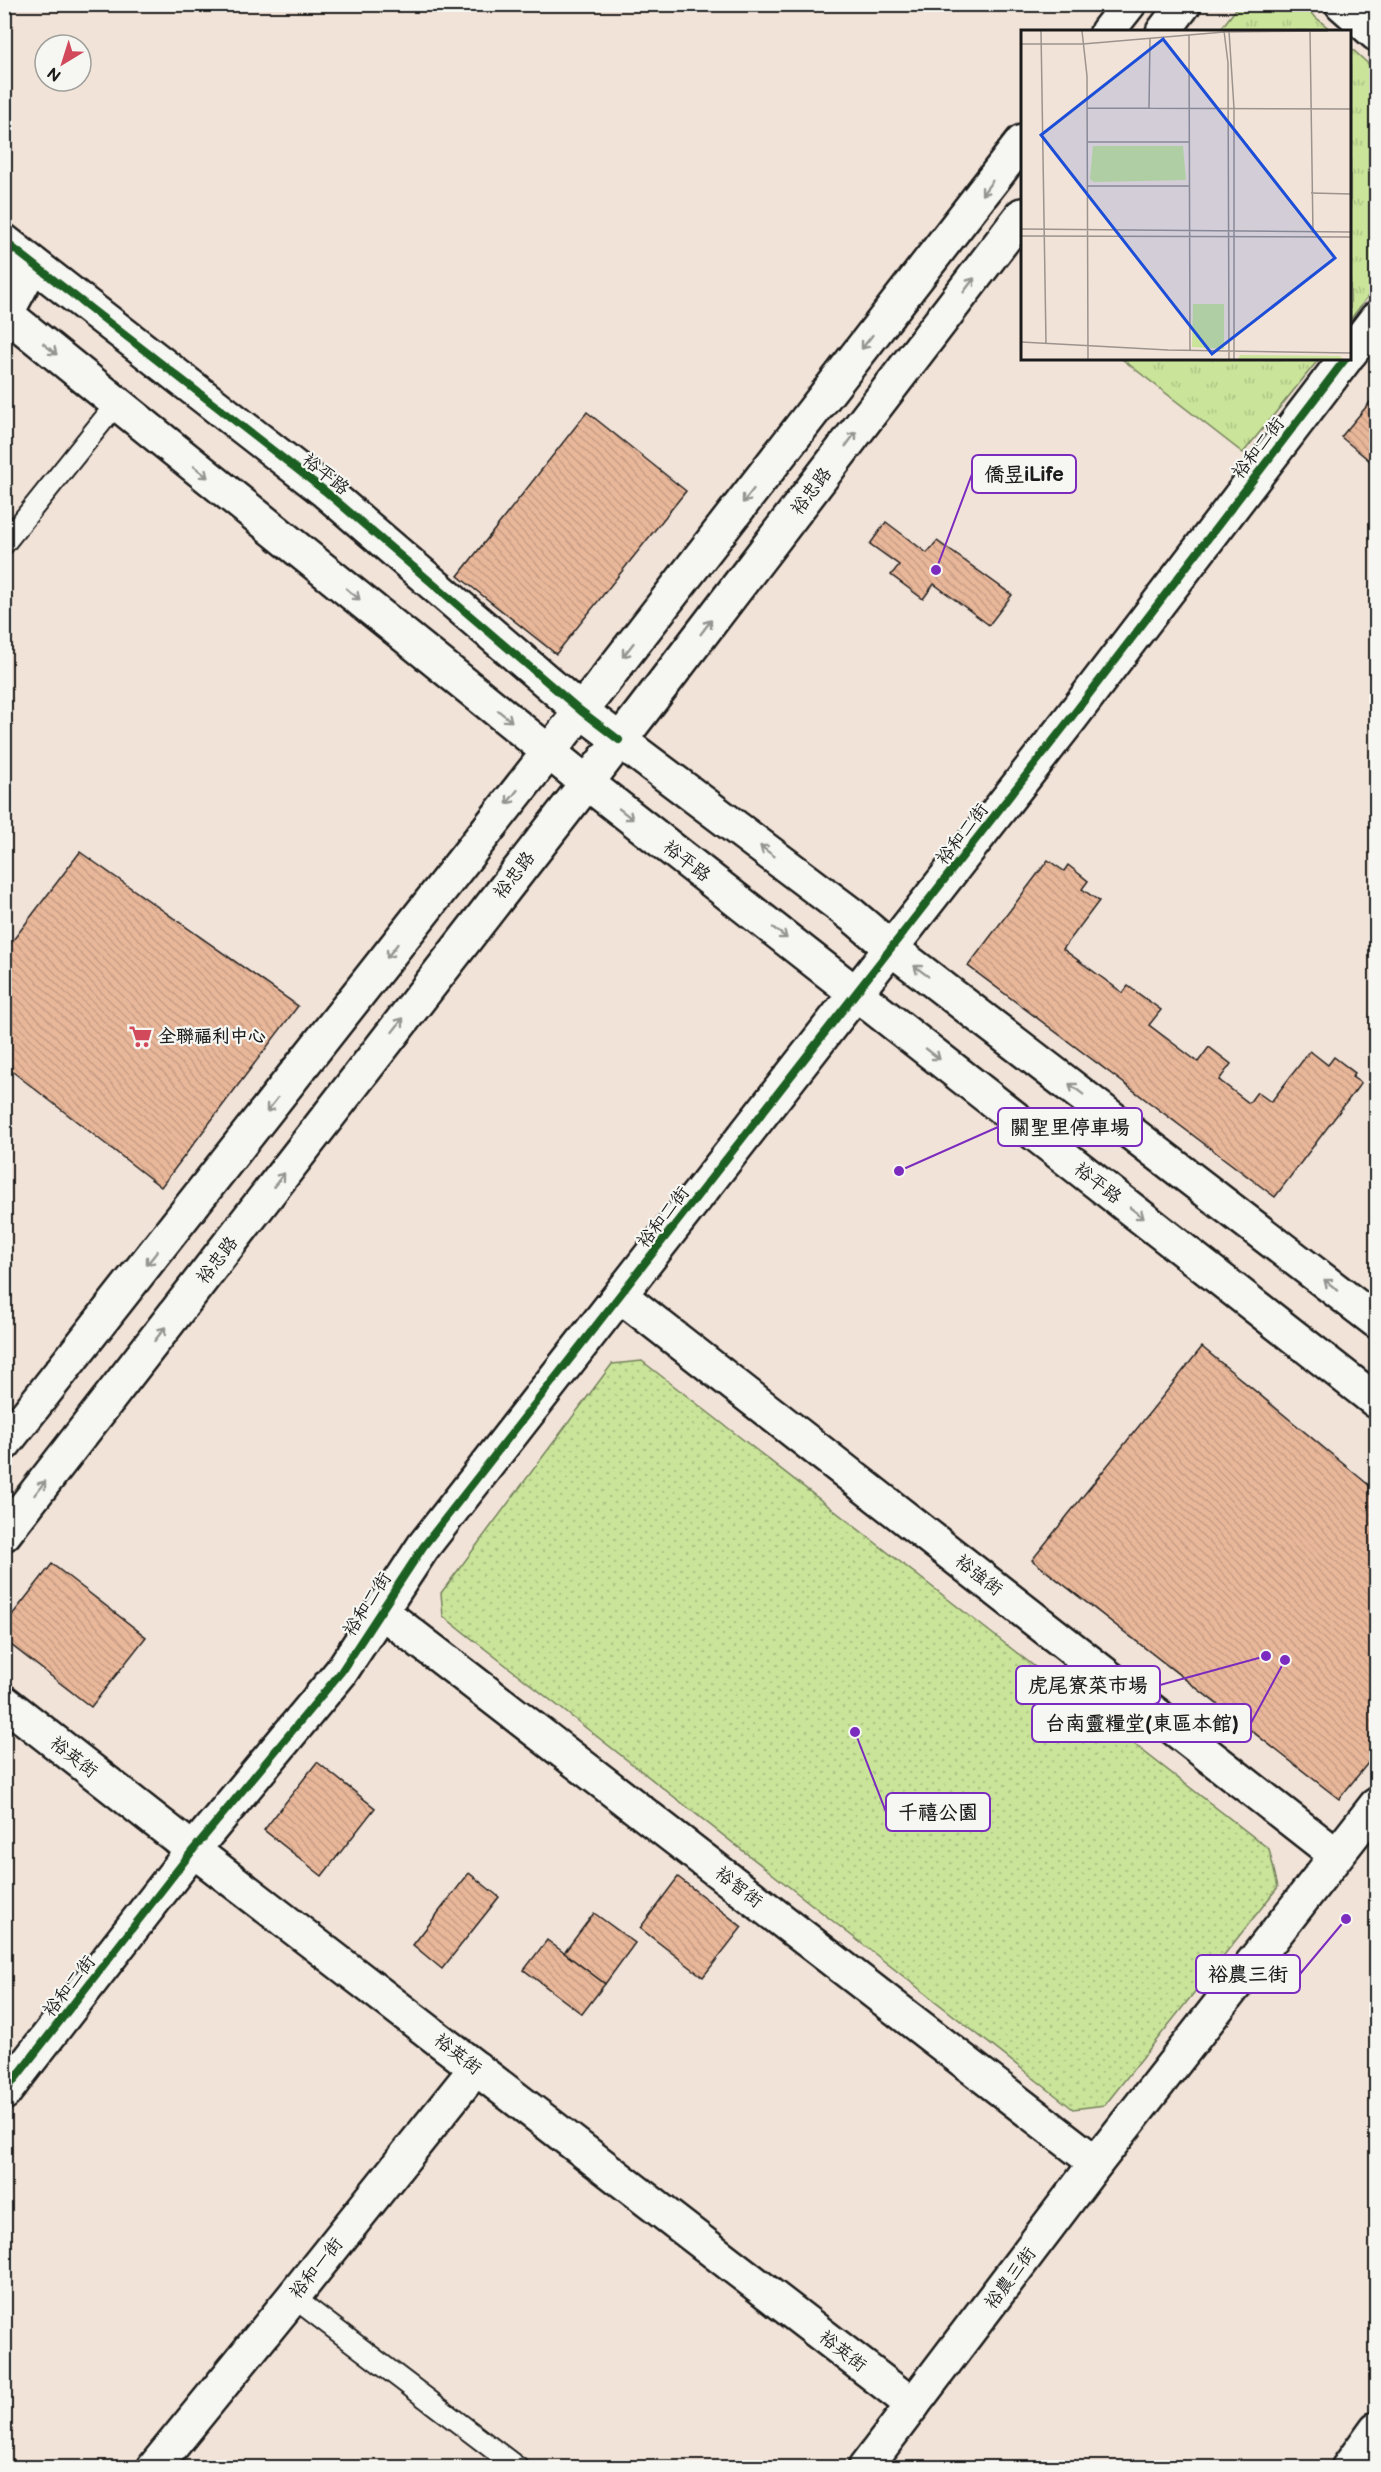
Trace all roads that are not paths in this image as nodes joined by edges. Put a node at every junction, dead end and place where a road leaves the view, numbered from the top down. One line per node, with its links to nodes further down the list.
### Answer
1 (1129, 4): 4 (street)
2 (1184, 4): 5 (street)
3 (1342, 4): 6 (street)
4 (1109, 30)
5 (1164, 30)
6 (1377, 34)
7 (1021, 145): 17 (street, one-way to 17)
8 (1021, 218): 18 (street, 裕忠路, one-way to 8)
9 (4, 241): 10 (street, 裕平路)
10 (33, 264): 11 (street); 17 (street, 裕平路)
11 (5, 315): 15 (street, 裕平路, one-way to 15)
12 (1377, 318): 13 (street)
13 (1351, 353)
14 (1344, 360): 21 (street, 裕和二街)
15 (117, 403): 16 (lane); 19 (street, 裕平路, one-way to 19)
16 (4, 544)
17 (581, 711): 18 (street, 裕平路); 19 (street)
18 (619, 740): 20 (street, 裕忠路); 21 (street, 裕平路, one-way to 18)
19 (548, 751): 20 (street, 裕平路); 26 (street, one-way to 26)
20 (586, 782): 22 (street, 裕平路, one-way to 22); 27 (street, 裕忠路, one-way to 20)
21 (892, 949): 22 (street, 裕和二街); 24 (street, 裕平路, one-way to 21)
22 (857, 993): 23 (street, 裕和二街); 25 (street, 裕平路, one-way to 25)
23 (621, 1296): 28 (street, 裕和二街); 32 (street, 裕強街)
24 (1377, 1321)
25 (1377, 1401)
26 (4, 1444)
27 (4, 1534)
28 (381, 1611): 31 (street, 裕和二街); 35 (street, 裕智街)
29 (4, 1702): 31 (street, 裕英街)
30 (1377, 1805): 32 (street, 裕農三街)
31 (193, 1850): 33 (street, 裕英街); 34 (street, 裕和二街)
32 (1336, 1855): 35 (street, 裕農三街)
33 (476, 2067): 36 (street, 裕和一街); 37 (street, 裕英街)
34 (4, 2093)
35 (1096, 2163): 37 (street, 裕農三街)
36 (293, 2297): 39 (street, 裕和一街); 40 (lane)
37 (913, 2406): 41 (street, 裕農三街)
38 (1377, 2429): 42 (street)
39 (154, 2468)
40 (518, 2468)
41 (865, 2468)
42 (1348, 2468)

